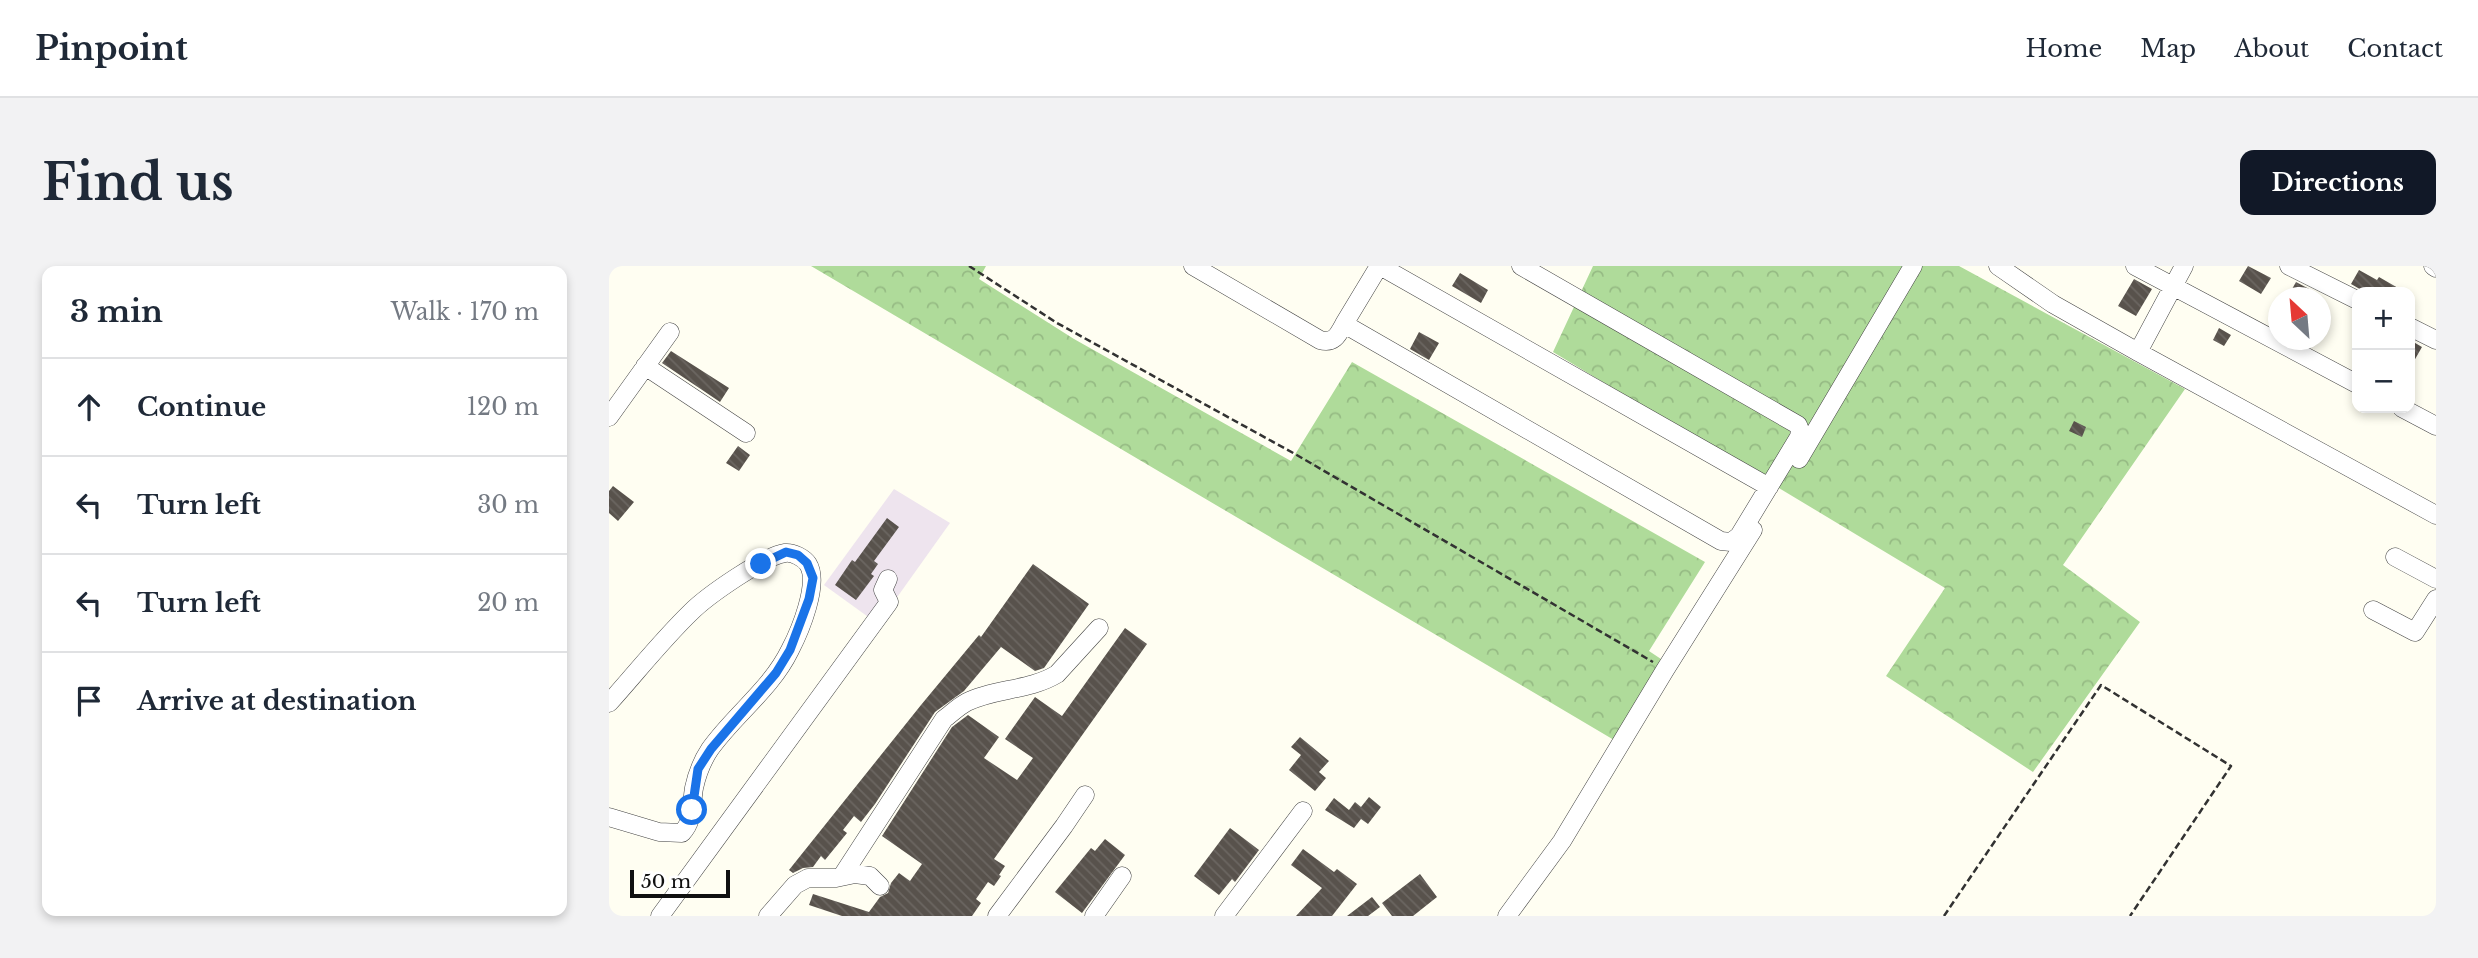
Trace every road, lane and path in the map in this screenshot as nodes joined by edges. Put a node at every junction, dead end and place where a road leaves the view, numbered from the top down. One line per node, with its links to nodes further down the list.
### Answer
1 (968, 266): 31 (path)
2 (1193, 266): 12 (street)
3 (1379, 266): 12 (street); 23 (street)
4 (1521, 266): 23 (street)
5 (1913, 266): 31 (street)
6 (1998, 266): 16 (street)
7 (2135, 266): 10 (street)
8 (2184, 266): 10 (street)
9 (2289, 266): 11 (street)
10 (2174, 286): 16 (street); 18 (street)
11 (2352, 298)
12 (1345, 324): 23 (street)
13 (2415, 330): 15 (street)
14 (670, 332): 17 (street)
15 (2436, 340)
16 (2138, 352): 24 (street)
17 (645, 366): 20 (street); 22 (street)
18 (2352, 381)
19 (2411, 413): 21 (street)
20 (609, 417)
21 (2436, 426)
22 (746, 433)
23 (1769, 487)
24 (2436, 515)
25 (2395, 557): 27 (street)
26 (888, 579): 39 (street)
27 (2436, 579)
28 (2436, 599): 29 (street)
29 (2373, 610)
30 (1099, 628): 36 (street)
31 (1665, 670): 44 (street)
32 (609, 703): 35 (street)
33 (1085, 795): 41 (street)
34 (1303, 811): 43 (street)
35 (609, 817)
36 (842, 876): 38 (street); 40 (street)
37 (1122, 876): 42 (street)
38 (880, 886)
39 (660, 916)
40 (768, 916)
41 (997, 916)
42 (1094, 916)
43 (1224, 916)
44 (1507, 916)
45 (1944, 916): 46 (path)
46 (2130, 916)

